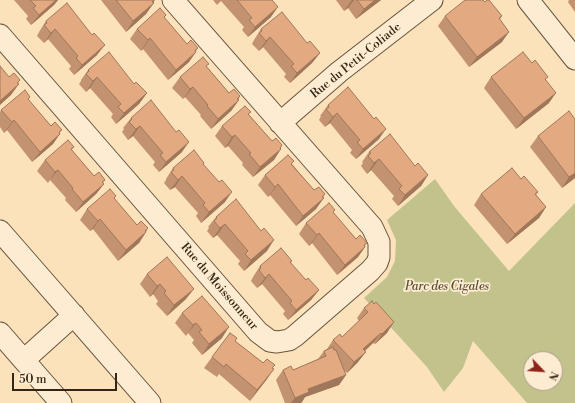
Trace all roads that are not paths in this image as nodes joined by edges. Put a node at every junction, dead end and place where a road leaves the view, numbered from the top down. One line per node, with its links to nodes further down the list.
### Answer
1 (173, 0): 6 (street, Rue du Moissonneur)
2 (432, 0): 6 (street, Rue du Petit-Coliade)
3 (528, 0): 5 (street)
4 (0, 35): 6 (street, Rue du Moissonneur)
5 (575, 59)
6 (280, 123)
7 (0, 231): 8 (street)
8 (74, 315): 10 (street); 12 (street)
9 (0, 333): 10 (street)
10 (24, 360): 11 (street)
11 (61, 403)
12 (150, 403)

